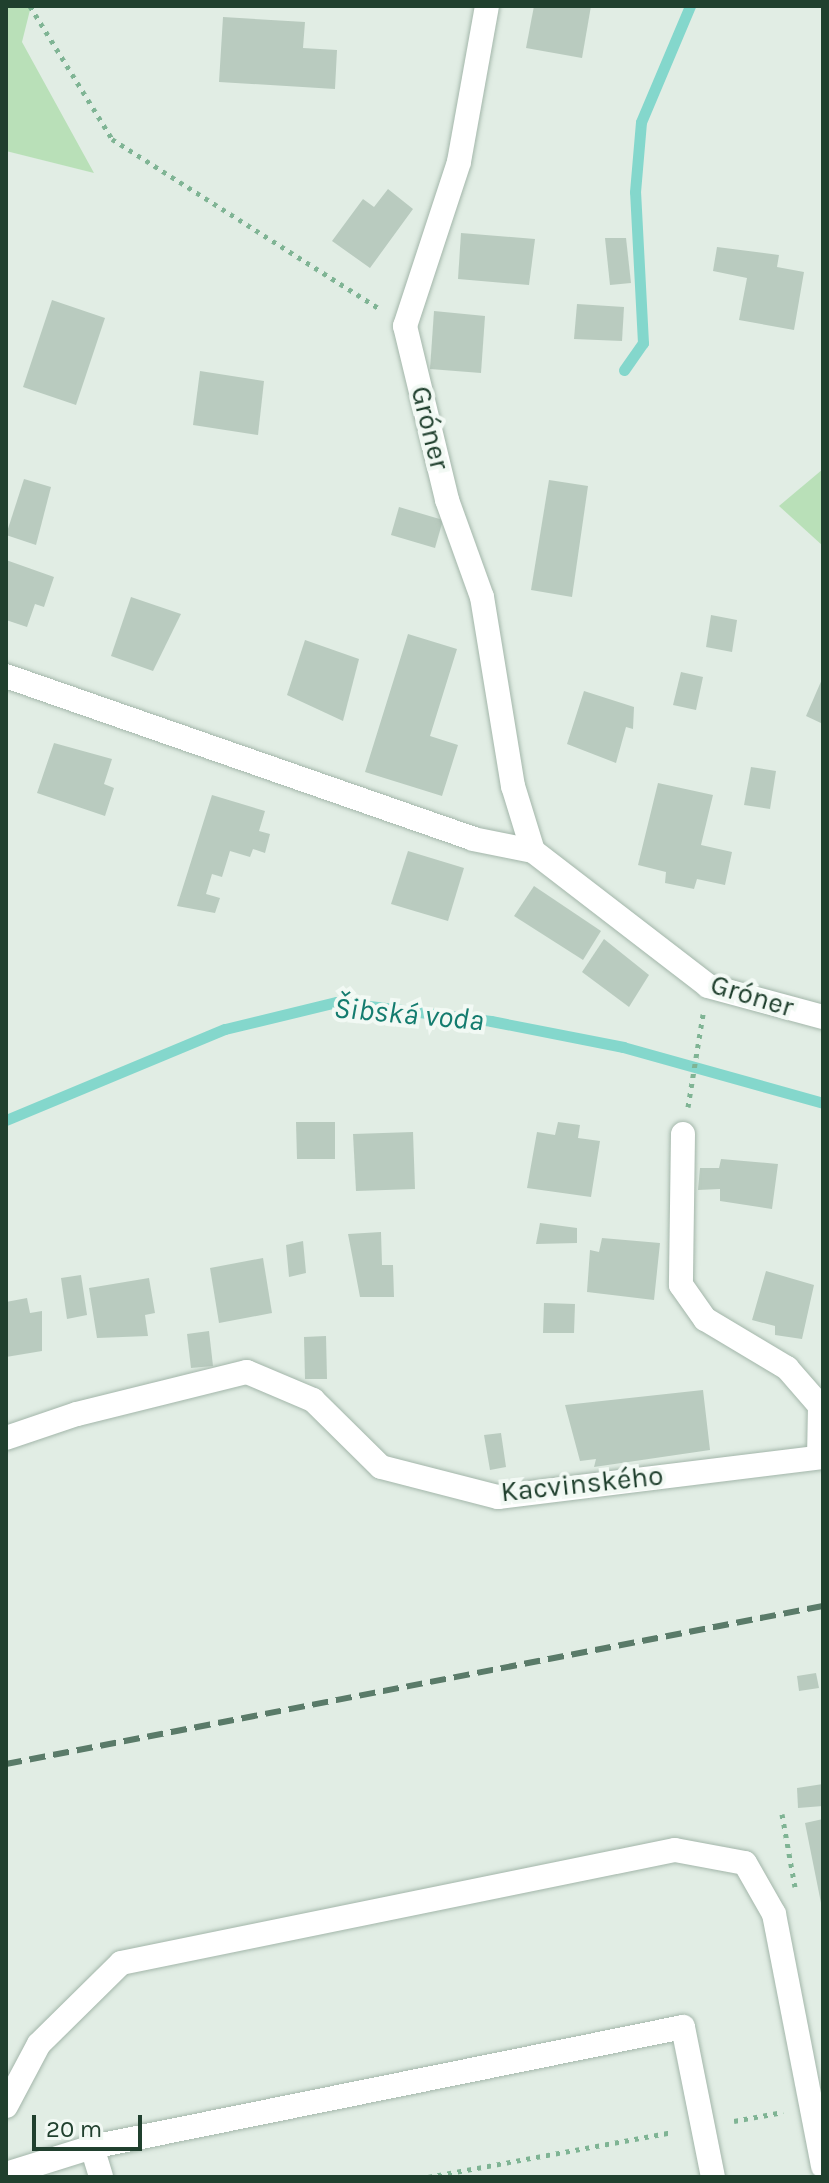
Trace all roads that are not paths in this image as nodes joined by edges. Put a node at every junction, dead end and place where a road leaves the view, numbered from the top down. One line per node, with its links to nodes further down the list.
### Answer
1 (487, 6): 3 (street, Gróner)
2 (6, 676): 3 (street, Gróner)
3 (533, 851): 4 (street, Gróner)
4 (823, 1017)
5 (683, 1134): 7 (street, Kacvinského)
6 (6, 1438): 7 (street, Kacvinského)
7 (821, 1457)
8 (6, 2106): 10 (street)
9 (92, 2147): 11 (street); 12 (street); 13 (street)
10 (823, 2166)
11 (6, 2174)
12 (705, 2176)
13 (101, 2177)

